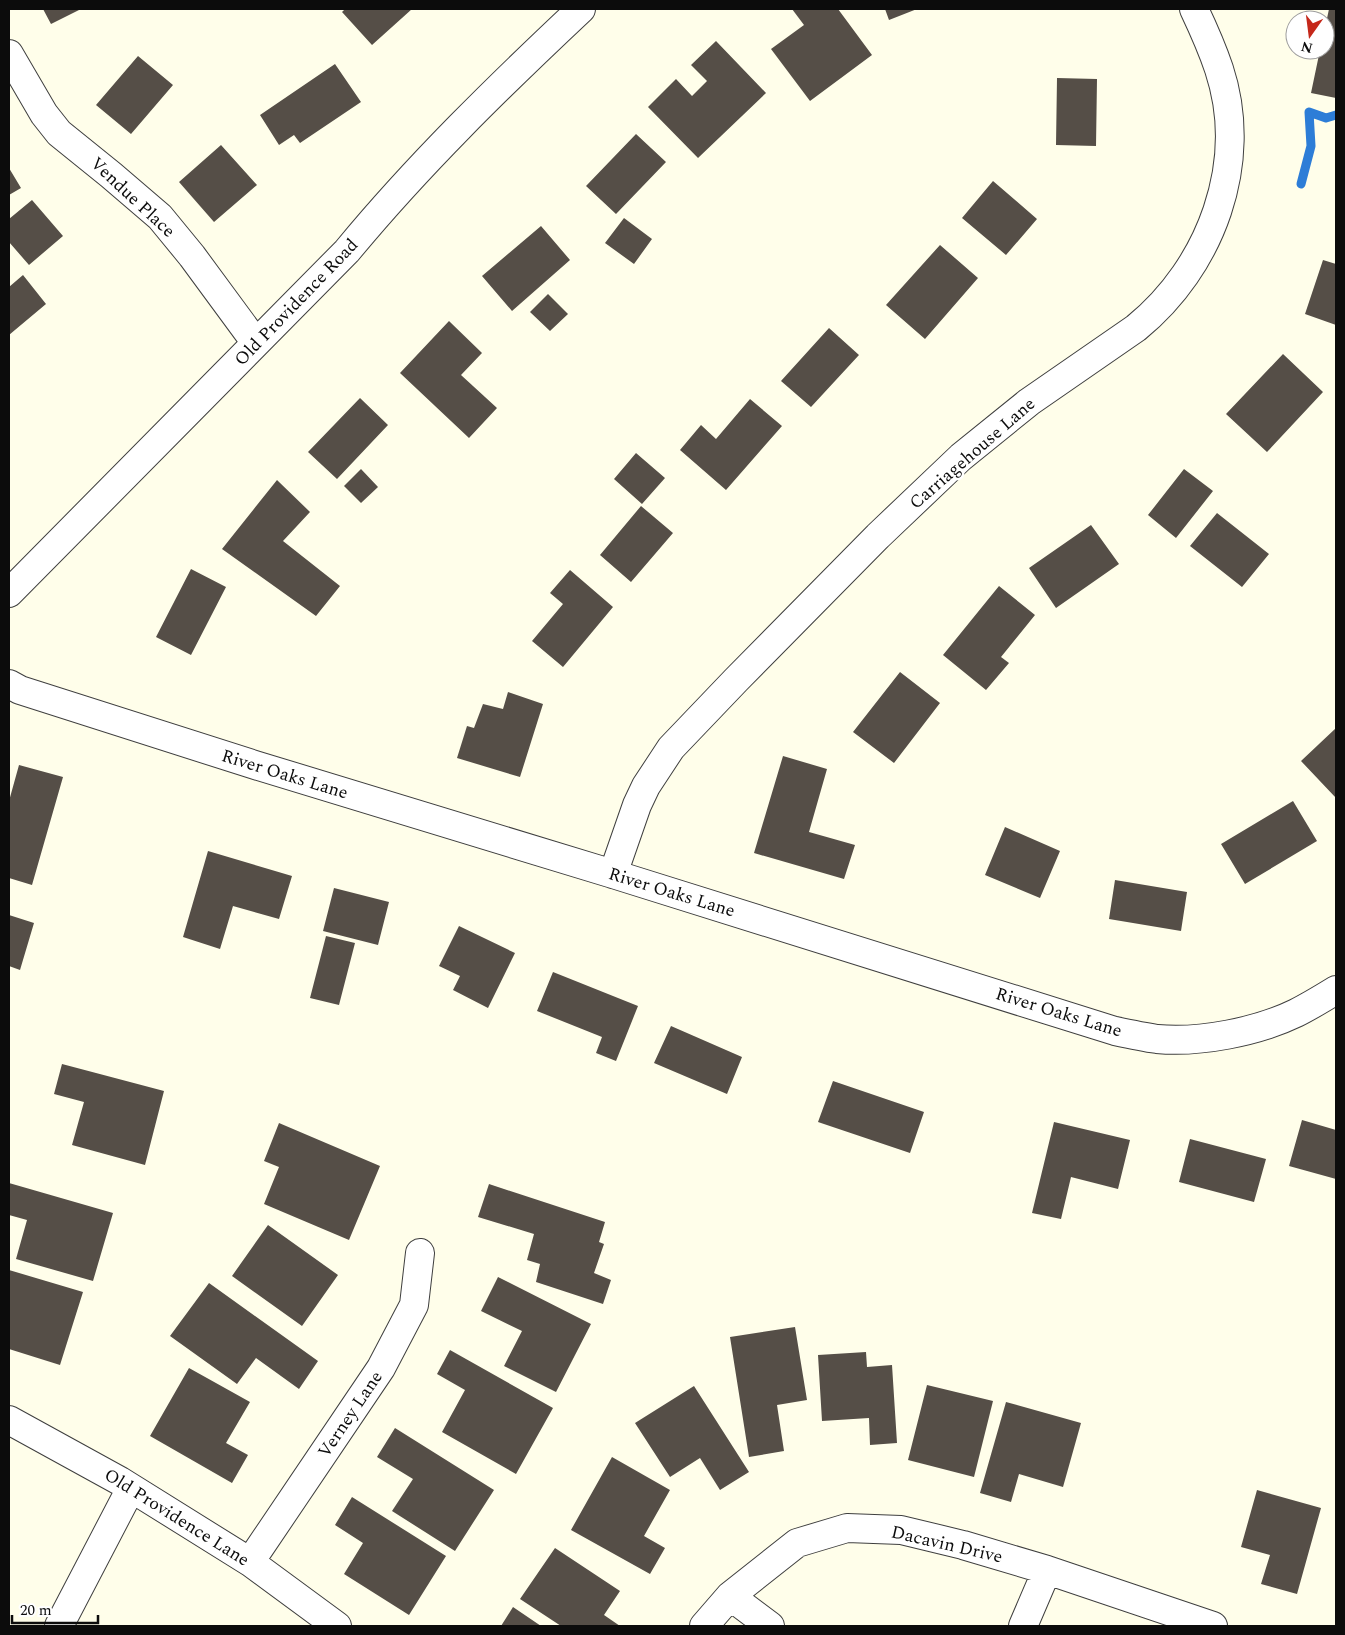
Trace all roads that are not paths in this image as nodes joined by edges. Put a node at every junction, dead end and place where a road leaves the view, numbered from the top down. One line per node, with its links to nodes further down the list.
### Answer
1 (581, 9): 4 (street, Old Providence Road)
2 (1194, 9): 7 (street, Carriagehouse Lane)
3 (9, 54): 4 (street, Vendue Place)
4 (256, 344): 5 (street, Old Providence Road)
5 (9, 593)
6 (9, 684): 7 (street, River Oaks Lane)
7 (613, 874): 8 (street, River Oaks Lane)
8 (1336, 990)
9 (420, 1253): 12 (street, Verney Lane)
10 (9, 1420): 11 (street, Old Providence Lane)
11 (131, 1488): 12 (street, Old Providence Lane); 15 (street)
12 (250, 1562): 16 (street, Old Providence Lane)
13 (1047, 1570): 14 (street, Dacavin Drive); 19 (street); 20 (street, Dacavin Drive)
14 (730, 1596): 17 (street, Dacavin Drive); 18 (street)
15 (59, 1626)
16 (337, 1626)
17 (704, 1626)
18 (770, 1626)
19 (1023, 1626)
20 (1213, 1626)

